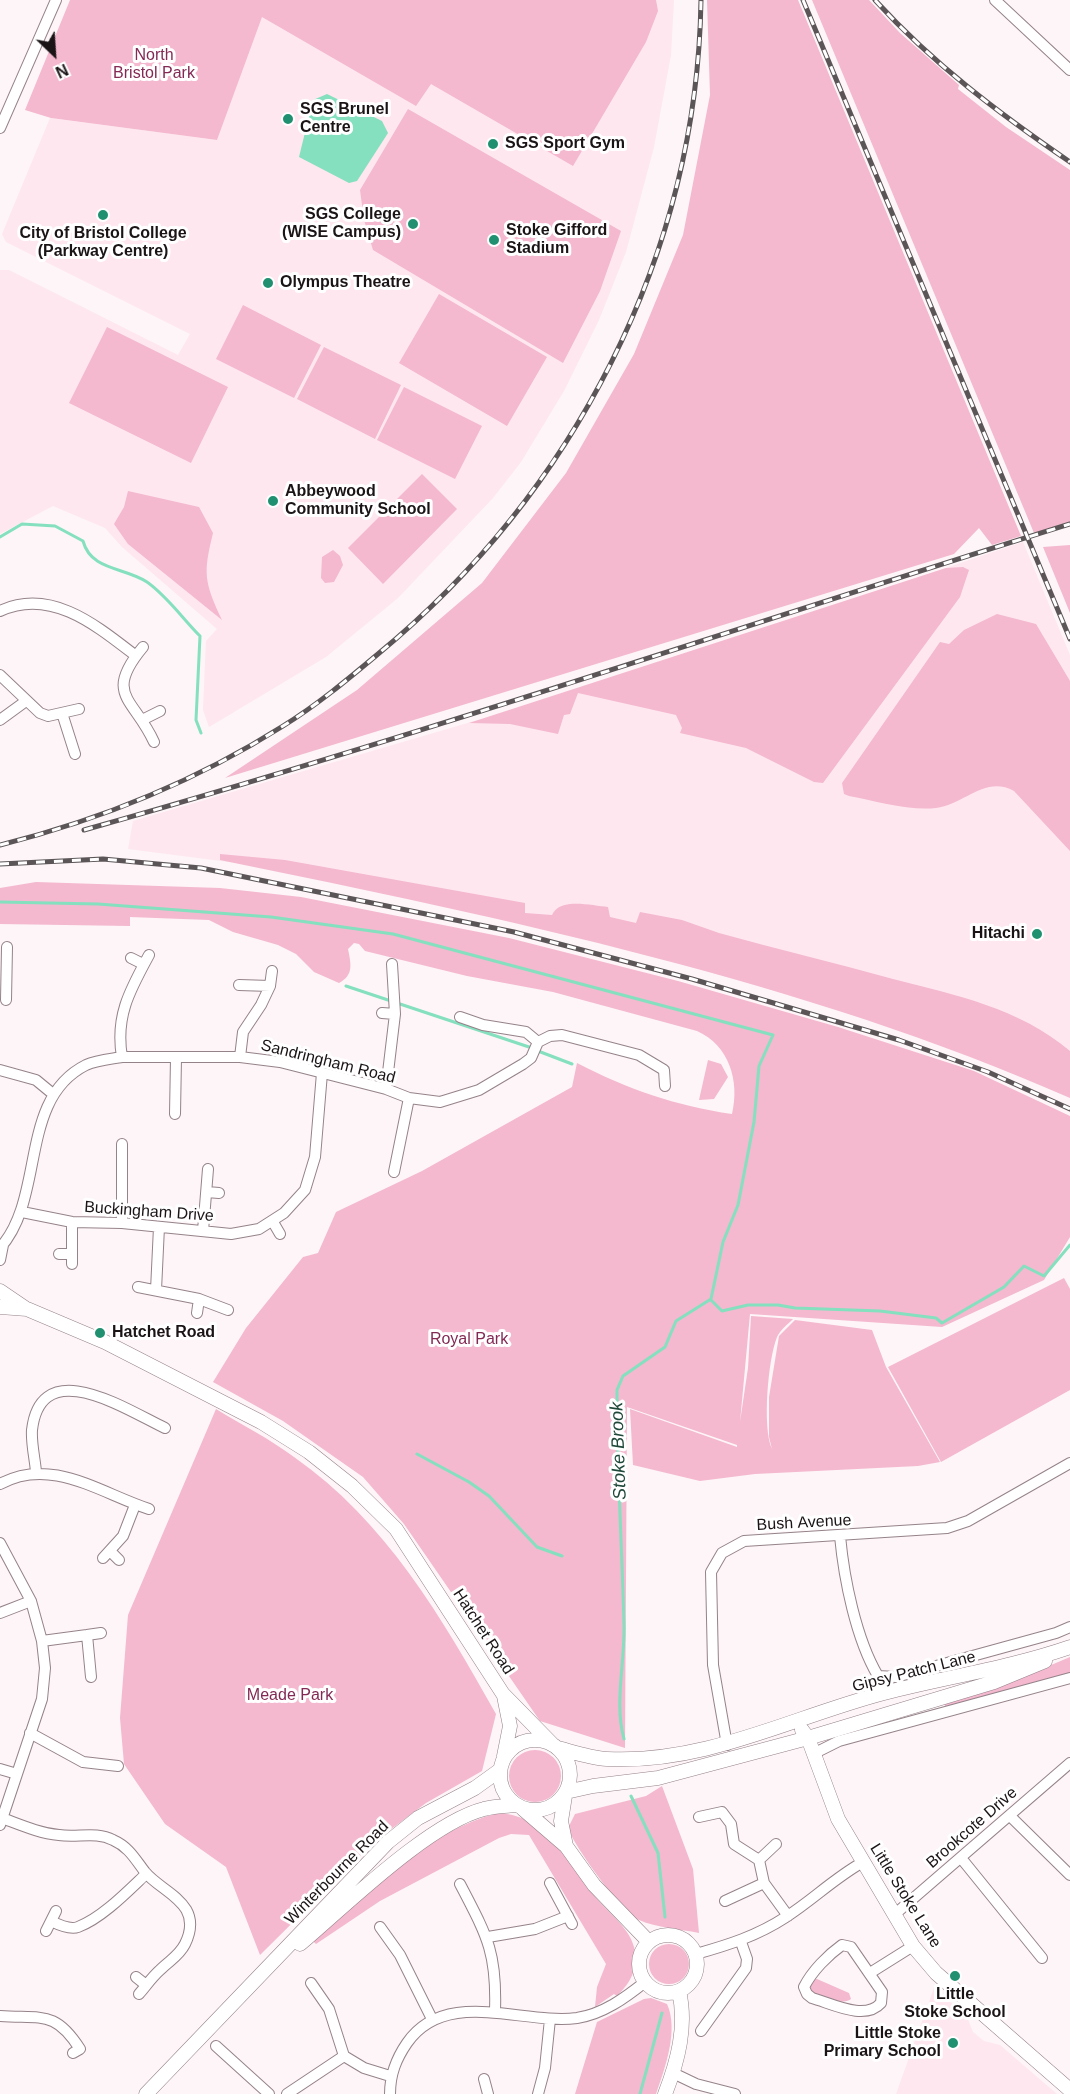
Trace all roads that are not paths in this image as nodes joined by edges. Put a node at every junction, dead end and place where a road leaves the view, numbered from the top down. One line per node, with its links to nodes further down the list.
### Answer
1 (56, 0): 4 (street)
2 (995, 0): 3 (street)
3 (1070, 70)
4 (0, 128)
5 (0, 611): 7 (street)
6 (143, 647): 7 (street)
7 (136, 656): 13 (street)
8 (0, 675): 9 (street)
9 (26, 701): 12 (street); 14 (street)
10 (79, 708): 12 (street)
11 (160, 711): 13 (street)
12 (62, 714): 15 (street)
13 (144, 719): 16 (street)
14 (0, 720)
15 (71, 742): 17 (street); 18 (street)
16 (154, 742)
17 (59, 746)
18 (75, 754)
19 (7, 947): 22 (street)
20 (131, 958): 31 (street)
21 (392, 964): 28 (street)
22 (3, 966): 26 (street)
23 (272, 972): 25 (street)
24 (239, 985): 25 (street)
25 (270, 986): 32 (street)
26 (6, 1000)
27 (382, 1013): 28 (street)
28 (395, 1014): 37 (street)
29 (460, 1017): 30 (street)
30 (538, 1042): 36 (street); 39 (street, Sandringham Road)
31 (122, 1057): 33 (street, Sandringham Road); 38 (street, Sandringham Road)
32 (240, 1057): 33 (street, Sandringham Road); 35 (street, Sandringham Road)
33 (176, 1058): 40 (street)
34 (0, 1070): 38 (street)
35 (322, 1073): 37 (street, Sandringham Road); 48 (street, Buckingham Drive)
36 (665, 1086)
37 (386, 1089): 39 (street, Sandringham Road)
38 (53, 1094): 46 (street)
39 (409, 1098): 43 (street)
40 (175, 1114)
41 (122, 1144): 49 (street)
42 (208, 1169): 44 (street)
43 (394, 1172)
44 (207, 1192): 45 (street); 51 (street)
45 (219, 1193)
46 (22, 1212): 47 (street, Buckingham Drive); 53 (street)
47 (72, 1222): 49 (street, Buckingham Drive); 54 (street)
48 (273, 1222): 51 (street, Buckingham Drive); 52 (street)
49 (122, 1223): 50 (street, Buckingham Drive)
50 (159, 1227): 51 (street, Buckingham Drive); 57 (street)
51 (203, 1231)
52 (279, 1234)
53 (1, 1246): 55 (street)
54 (59, 1254)
55 (0, 1260)
56 (138, 1287): 57 (street)
57 (156, 1290): 59 (street)
58 (0, 1291): 61 (main road, Hatchet Road)
59 (199, 1299): 62 (street); 63 (street)
60 (0, 1307): 61 (main road, Hatchet Road)
61 (27, 1309): 84 (main road, Hatchet Road)
62 (228, 1310)
63 (197, 1313)
64 (139, 1416): 65 (street); 66 (street); 68 (street)
65 (135, 1427)
66 (165, 1428)
67 (1070, 1463): 72 (street, Bush Avenue)
68 (36, 1472): 69 (street); 70 (street)
69 (0, 1484)
70 (135, 1505): 71 (street); 74 (street)
71 (149, 1509)
72 (840, 1536): 77 (street); 88 (street, Bush Avenue)
73 (0, 1543): 75 (street)
74 (119, 1560)
75 (31, 1601): 76 (street); 80 (street)
76 (0, 1613)
77 (1070, 1627)
78 (101, 1633): 79 (street)
79 (87, 1635): 80 (street); 82 (street)
80 (42, 1641): 86 (street)
81 (1069, 1648): 85 (main road, Gipsy Patch Lane); 87 (main road, Gipsy Patch Lane)
82 (92, 1677)
83 (1070, 1678): 90 (street)
84 (503, 1694): 89 (main road, Hatchet Road); 95 (main road, Hatchet Road)
85 (769, 1732): 87 (main road, Gipsy Patch Lane); 88 (main road, Gipsy Patch Lane)
86 (30, 1733): 93 (street); 97 (street)
87 (808, 1738): 90 (main road, Little Stoke Lane); 91 (main road, Gipsy Patch Lane)
88 (727, 1745): 89 (main road, Gipsy Patch Lane); 91 (main road)
89 (555, 1746): 95 (main road); 99 (main road)
90 (813, 1754): 110 (main road, Little Stoke Lane)
91 (728, 1760): 99 (main road, Gipsy Patch Lane)
92 (1070, 1763): 104 (street, Brookcote Drive)
93 (106, 1765): 94 (street); 98 (street)
94 (118, 1766)
95 (501, 1766): 101 (main road); 132 (main road, Winterbourne Road)
96 (0, 1769): 97 (street)
97 (17, 1774): 105 (street)
98 (105, 1776)
99 (566, 1794): 101 (main road); 107 (main road)
100 (724, 1801): 102 (street)
101 (519, 1807): 107 (main road); 132 (main road, Winterbourne Road)
102 (722, 1812): 103 (street); 109 (street)
103 (699, 1816)
104 (1010, 1816): 108 (street, Brookcote Drive); 112 (street)
105 (1, 1822): 111 (street)
106 (776, 1844): 109 (street)
107 (566, 1846): 122 (main road)
108 (961, 1858): 117 (street, Brookcote Drive); 126 (street)
109 (759, 1860): 114 (street)
110 (863, 1862): 117 (main road, Little Stoke Lane); 118 (street)
111 (146, 1874): 119 (street); 128 (street)
112 (1070, 1875)
113 (550, 1883): 121 (street)
114 (765, 1883): 116 (street); 118 (street)
115 (460, 1884): 121 (street)
116 (725, 1901)
117 (894, 1915): 124 (main road, Little Stoke Lane)
118 (788, 1916): 123 (street)
119 (51, 1921)
120 (380, 1927): 135 (street)
121 (488, 1937): 133 (street)
122 (649, 1942): 125 (main road); 129 (main road)
123 (741, 1942): 125 (street); 137 (street)
124 (913, 1946): 127 (street); 144 (main road, Little Stoke Lane)
125 (696, 1954): 131 (main road)
126 (1042, 1958)
127 (870, 1973): 127 (street)
128 (136, 1977)
129 (645, 1982): 131 (main road); 136 (street)
130 (311, 1983): 140 (street)
131 (679, 1991): 141 (main road)
132 (240, 1996): 145 (main road, Winterbourne Road)
133 (495, 2011): 135 (street); 136 (street)
134 (0, 2016): 139 (street)
135 (432, 2019): 142 (street)
136 (550, 2019): 150 (street)
137 (701, 2031)
138 (216, 2046): 146 (street)
139 (73, 2053)
140 (344, 2056): 142 (street); 147 (street)
141 (674, 2073): 151 (main road); 152 (street)
142 (390, 2076): 148 (street)
143 (484, 2079): 149 (street)
144 (1070, 2090)
145 (146, 2094)
146 (268, 2094)
147 (287, 2094)
148 (390, 2094)
149 (488, 2094)
150 (538, 2094)
151 (665, 2094)
152 (735, 2094)

